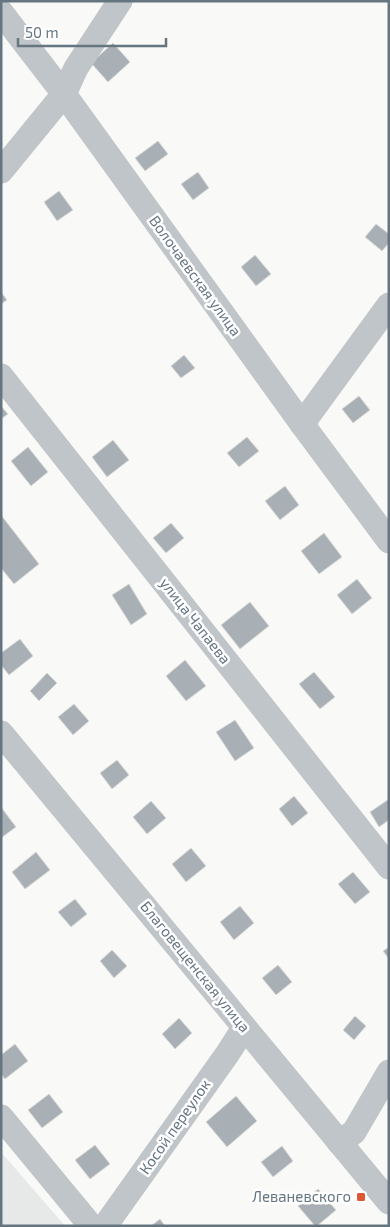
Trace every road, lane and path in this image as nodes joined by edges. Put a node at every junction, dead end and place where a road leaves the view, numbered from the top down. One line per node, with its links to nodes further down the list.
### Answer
1 (120, 1): 3 (street)
2 (1, 12): 3 (street, Волочаевская улица)
3 (64, 94): 4 (street); 7 (street, Волочаевская улица)
4 (1, 171)
5 (389, 305): 7 (street)
6 (1, 376): 10 (street, улица Чапаева)
7 (302, 424): 8 (street, Волочаевская улица)
8 (389, 541)
9 (1, 733): 11 (street, Благовещенская улица)
10 (389, 866)
11 (244, 1028): 14 (street, Благовещенская улица); 17 (street, Косой переулок)
12 (389, 1072): 14 (street)
13 (1, 1117): 16 (street)
14 (339, 1142): 15 (street, Благовещенская улица)
15 (389, 1202)
16 (91, 1226)
17 (105, 1226)

